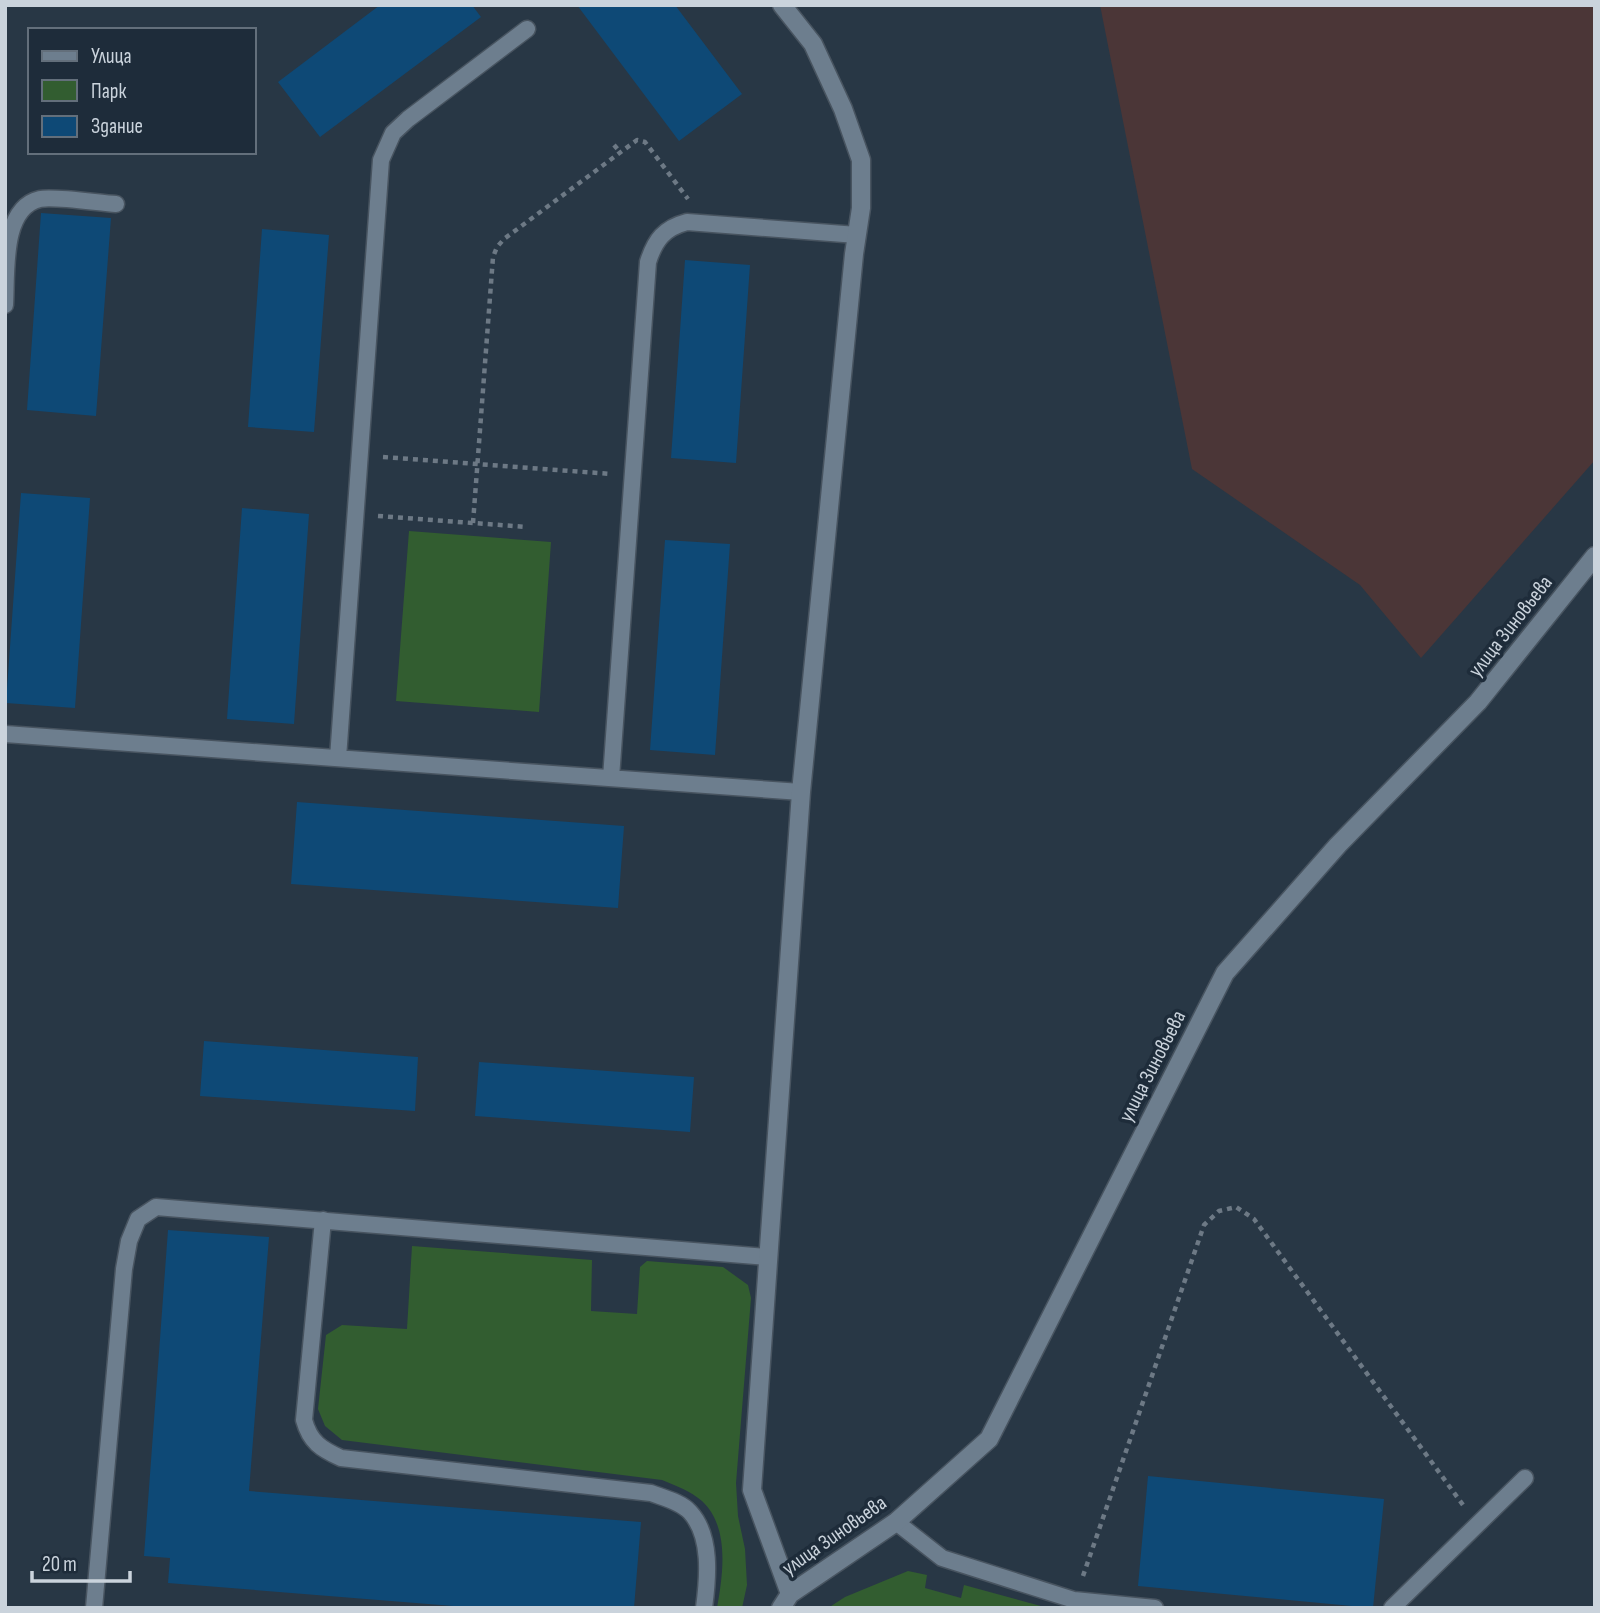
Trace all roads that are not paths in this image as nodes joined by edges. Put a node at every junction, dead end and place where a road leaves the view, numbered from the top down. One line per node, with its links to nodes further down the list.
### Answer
1 (782, 5): 4 (street)
2 (527, 29): 8 (lane)
3 (116, 204): 5 (lane)
4 (857, 235): 9 (lane); 10 (street)
5 (5, 305)
6 (1595, 556): 14 (street, улица Зиновьева)
7 (5, 734): 8 (lane)
8 (338, 758): 9 (lane)
9 (611, 778): 10 (lane)
10 (802, 792): 12 (street)
11 (323, 1220): 12 (lane); 16 (lane); 17 (lane)
12 (767, 1257): 15 (street)
13 (1525, 1478): 19 (lane)
14 (896, 1522): 15 (street, улица Зиновьева); 18 (lane)
15 (785, 1601)
16 (94, 1608)
17 (704, 1608)
18 (1154, 1608)
19 (1392, 1608)

